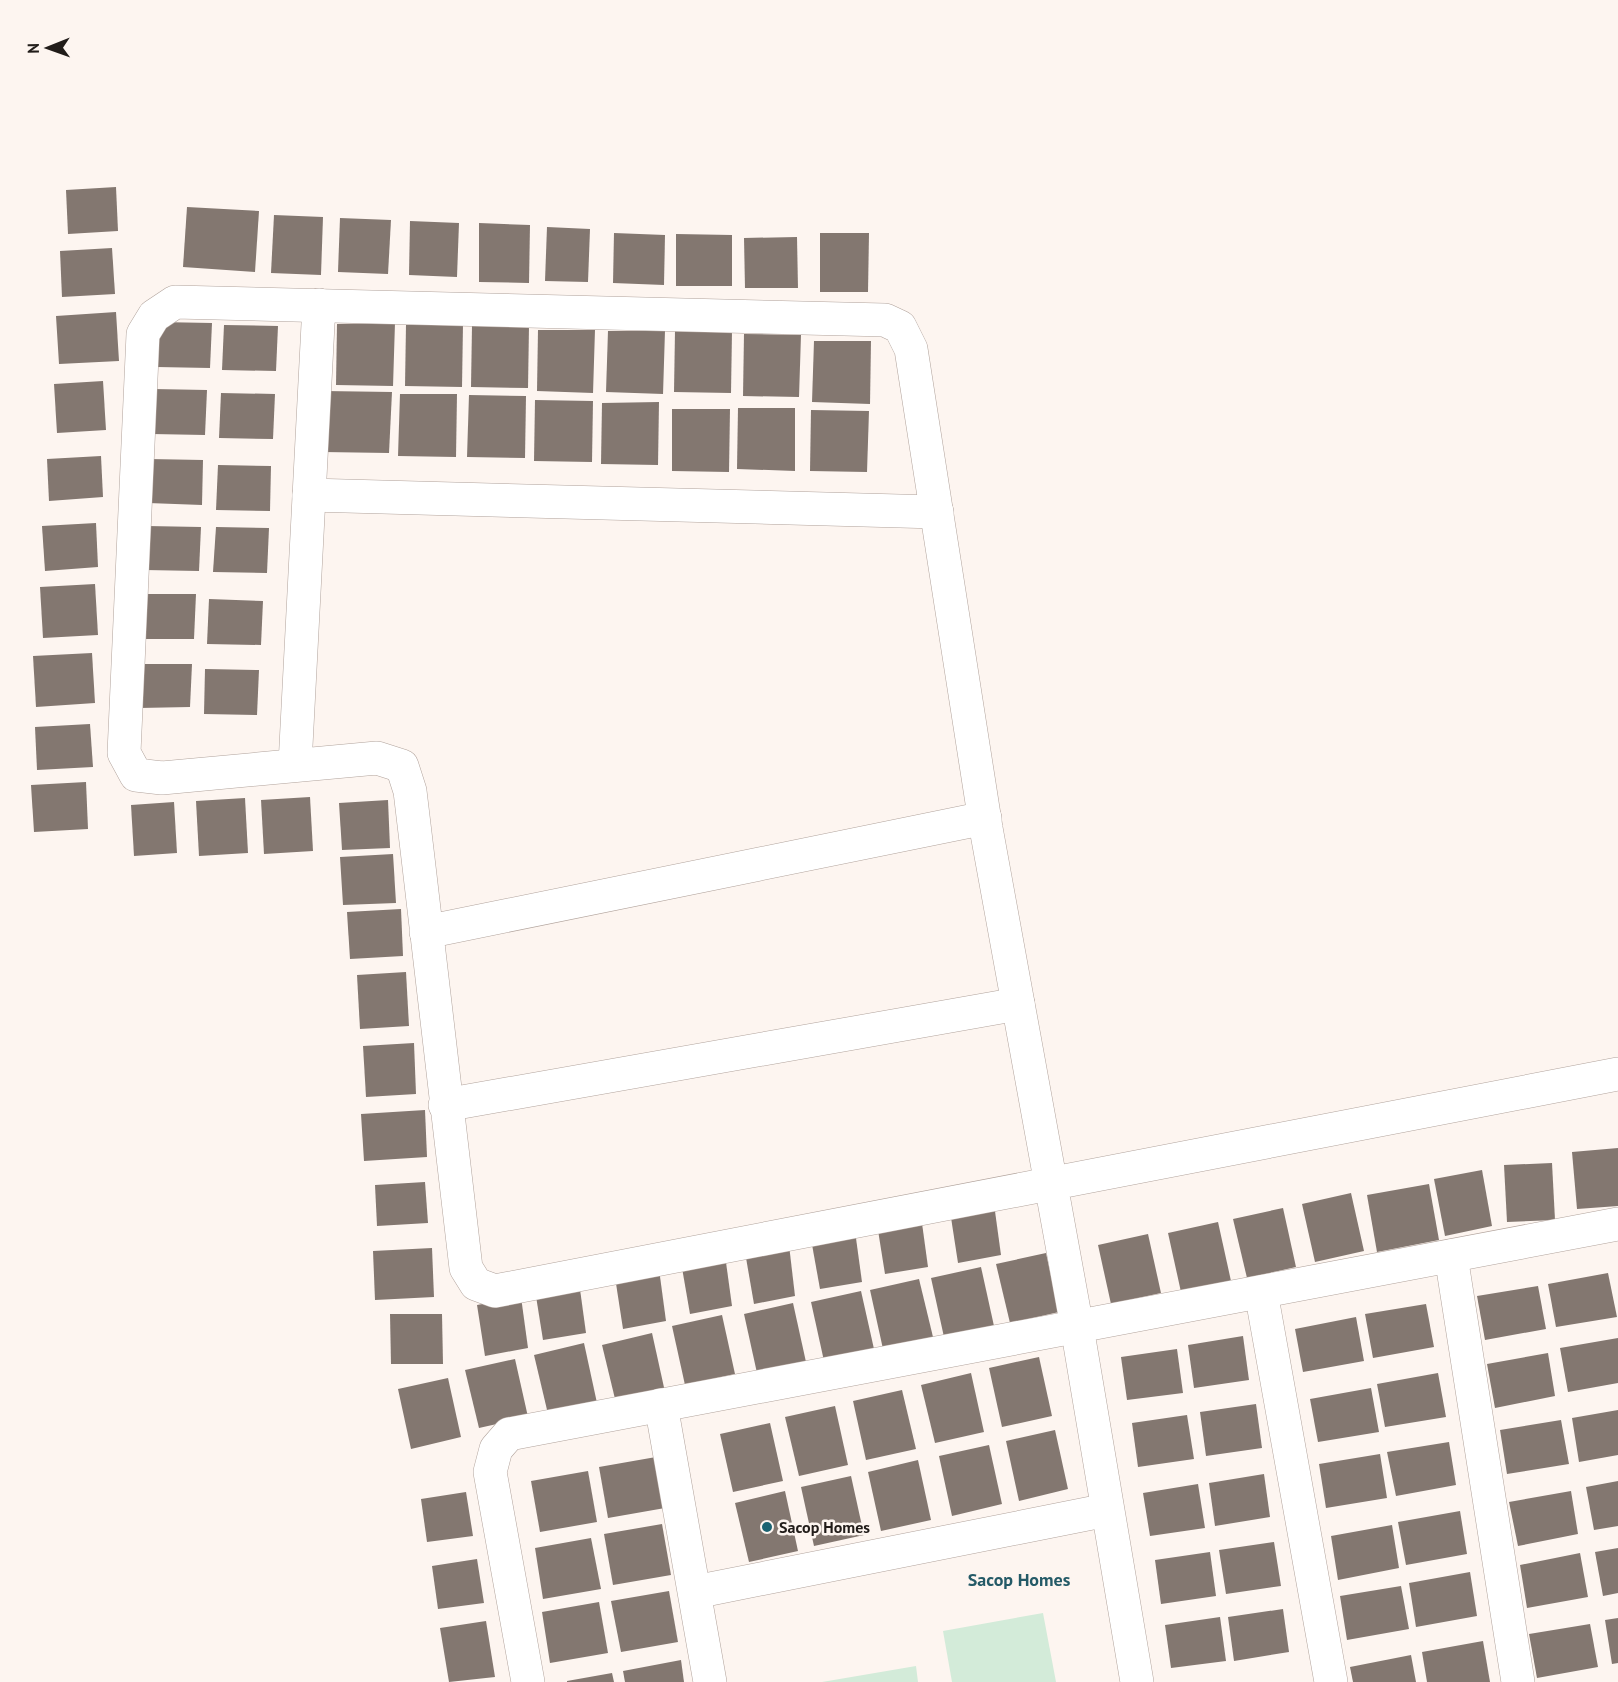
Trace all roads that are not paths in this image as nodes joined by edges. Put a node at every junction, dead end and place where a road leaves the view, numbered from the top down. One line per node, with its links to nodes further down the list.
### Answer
1 (319, 305): 2 (street); 3 (street); 4 (street)
2 (309, 495): 3 (street); 4 (street)
3 (937, 512): 5 (street)
4 (295, 765): 6 (street)
5 (985, 818): 6 (street); 7 (street)
6 (426, 932): 9 (street)
7 (1018, 1004): 9 (street); 10 (street)
8 (1618, 1074): 10 (street)
9 (445, 1105): 10 (street)
10 (1051, 1183): 14 (street)
11 (1618, 1224): 12 (street)
12 (1451, 1256): 13 (street); 22 (street)
13 (1261, 1292): 14 (street); 21 (street)
14 (1077, 1327): 15 (street); 16 (street)
15 (661, 1405): 17 (street); 18 (street)
16 (1107, 1510): 17 (street); 20 (street)
17 (695, 1592): 19 (street)
18 (528, 1682)
19 (710, 1682)
20 (1137, 1682)
21 (1331, 1682)
22 (1518, 1682)

